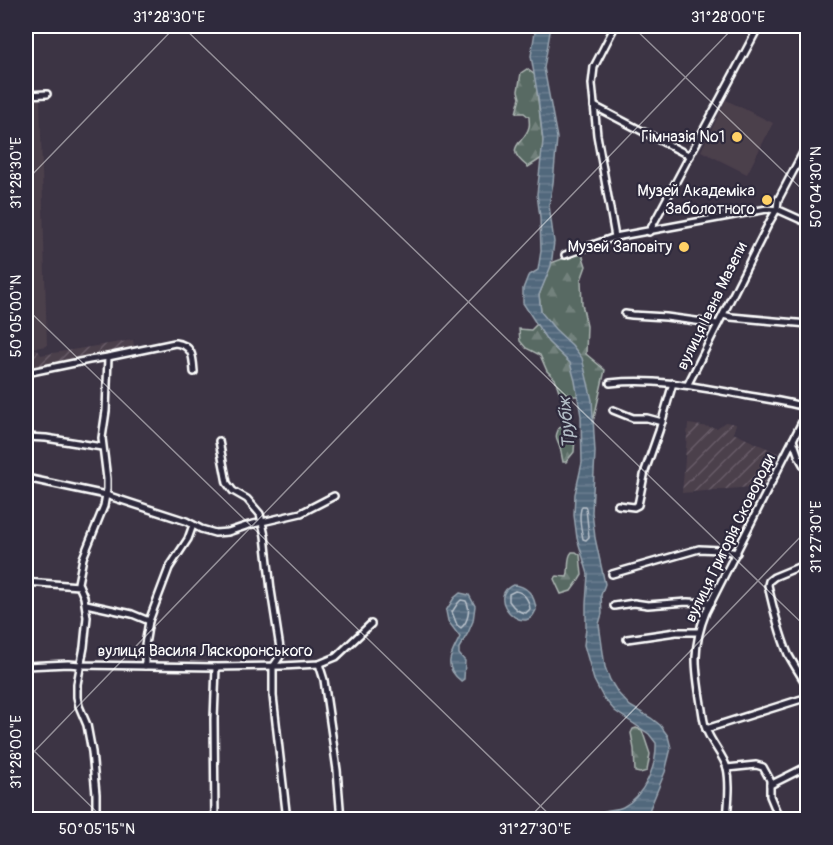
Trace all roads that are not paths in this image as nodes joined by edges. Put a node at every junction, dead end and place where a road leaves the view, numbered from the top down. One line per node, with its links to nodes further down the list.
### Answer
1 (615, 26): 5 (street)
2 (759, 26): 7 (street)
3 (47, 94): 4 (street)
4 (26, 95)
5 (594, 106): 7 (street); 11 (street)
6 (807, 143): 8 (street, вулиця Івана Мазепи)
7 (690, 156): 10 (street)
8 (777, 209): 9 (street); 10 (street); 14 (street, вулиця Івана Мазепи)
9 (807, 223)
10 (649, 232): 11 (street)
11 (615, 237): 12 (street)
12 (565, 255)
13 (625, 314): 15 (street)
14 (723, 315): 15 (street, вулиця Івана Мазепи); 16 (street)
15 (718, 324): 22 (street, вулиця Івана Мазепи)
16 (807, 324)
17 (108, 357): 18 (street); 19 (street); 29 (street)
18 (194, 372)
19 (26, 373)
20 (610, 383): 21 (street)
21 (673, 383): 22 (street); 25 (street)
22 (688, 384): 23 (street)
23 (807, 409): 27 (street, вулиця Григорія Сковороди)
24 (613, 410): 25 (street)
25 (662, 422): 34 (street)
26 (26, 437): 29 (street)
27 (793, 440): 30 (street); 37 (street, вулиця Григорія Сковороди)
28 (219, 441): 35 (street)
29 (102, 447): 32 (street)
30 (807, 474)
31 (26, 478): 32 (street)
32 (106, 495): 36 (street); 41 (street)
33 (334, 496): 35 (street)
34 (618, 505)
35 (262, 522): 36 (street); 53 (street)
36 (193, 525): 45 (street)
37 (736, 553): 39 (street); 42 (street, вулиця Григорія Сковороди)
38 (807, 562): 55 (street)
39 (612, 574)
40 (26, 582): 41 (street)
41 (79, 586): 43 (street)
42 (711, 603): 44 (street); 47 (street, вулиця Григорія Сковороди)
43 (86, 604): 45 (street); 50 (street)
44 (614, 606)
45 (149, 621): 52 (street)
46 (371, 624): 49 (street, вулиця Василя Ляскоронського)
47 (698, 632): 48 (street); 57 (street, вулиця Григорія Сковороди)
48 (627, 639)
49 (319, 664): 53 (street, вулиця Василя Ляскоронського); 64 (street)
50 (80, 665): 51 (street, вулиця Василя Ляскоронського); 52 (street, вулиця Василя Ляскоронського); 61 (street)
51 (26, 666)
52 (145, 666): 54 (street, вулиця Василя Ляскоронського)
53 (273, 666): 54 (street, вулиця Василя Ляскоронського); 63 (street)
54 (216, 667): 62 (street)
55 (807, 687)
56 (807, 697): 57 (street)
57 (706, 729): 59 (street, вулиця Григорія Сковороди)
58 (807, 766): 60 (street)
59 (727, 768): 60 (street); 65 (street, вулиця Григорія Сковороди)
60 (771, 785): 66 (street)
61 (94, 819)
62 (215, 819)
63 (287, 819)
64 (341, 819)
65 (727, 819)
66 (780, 819)

